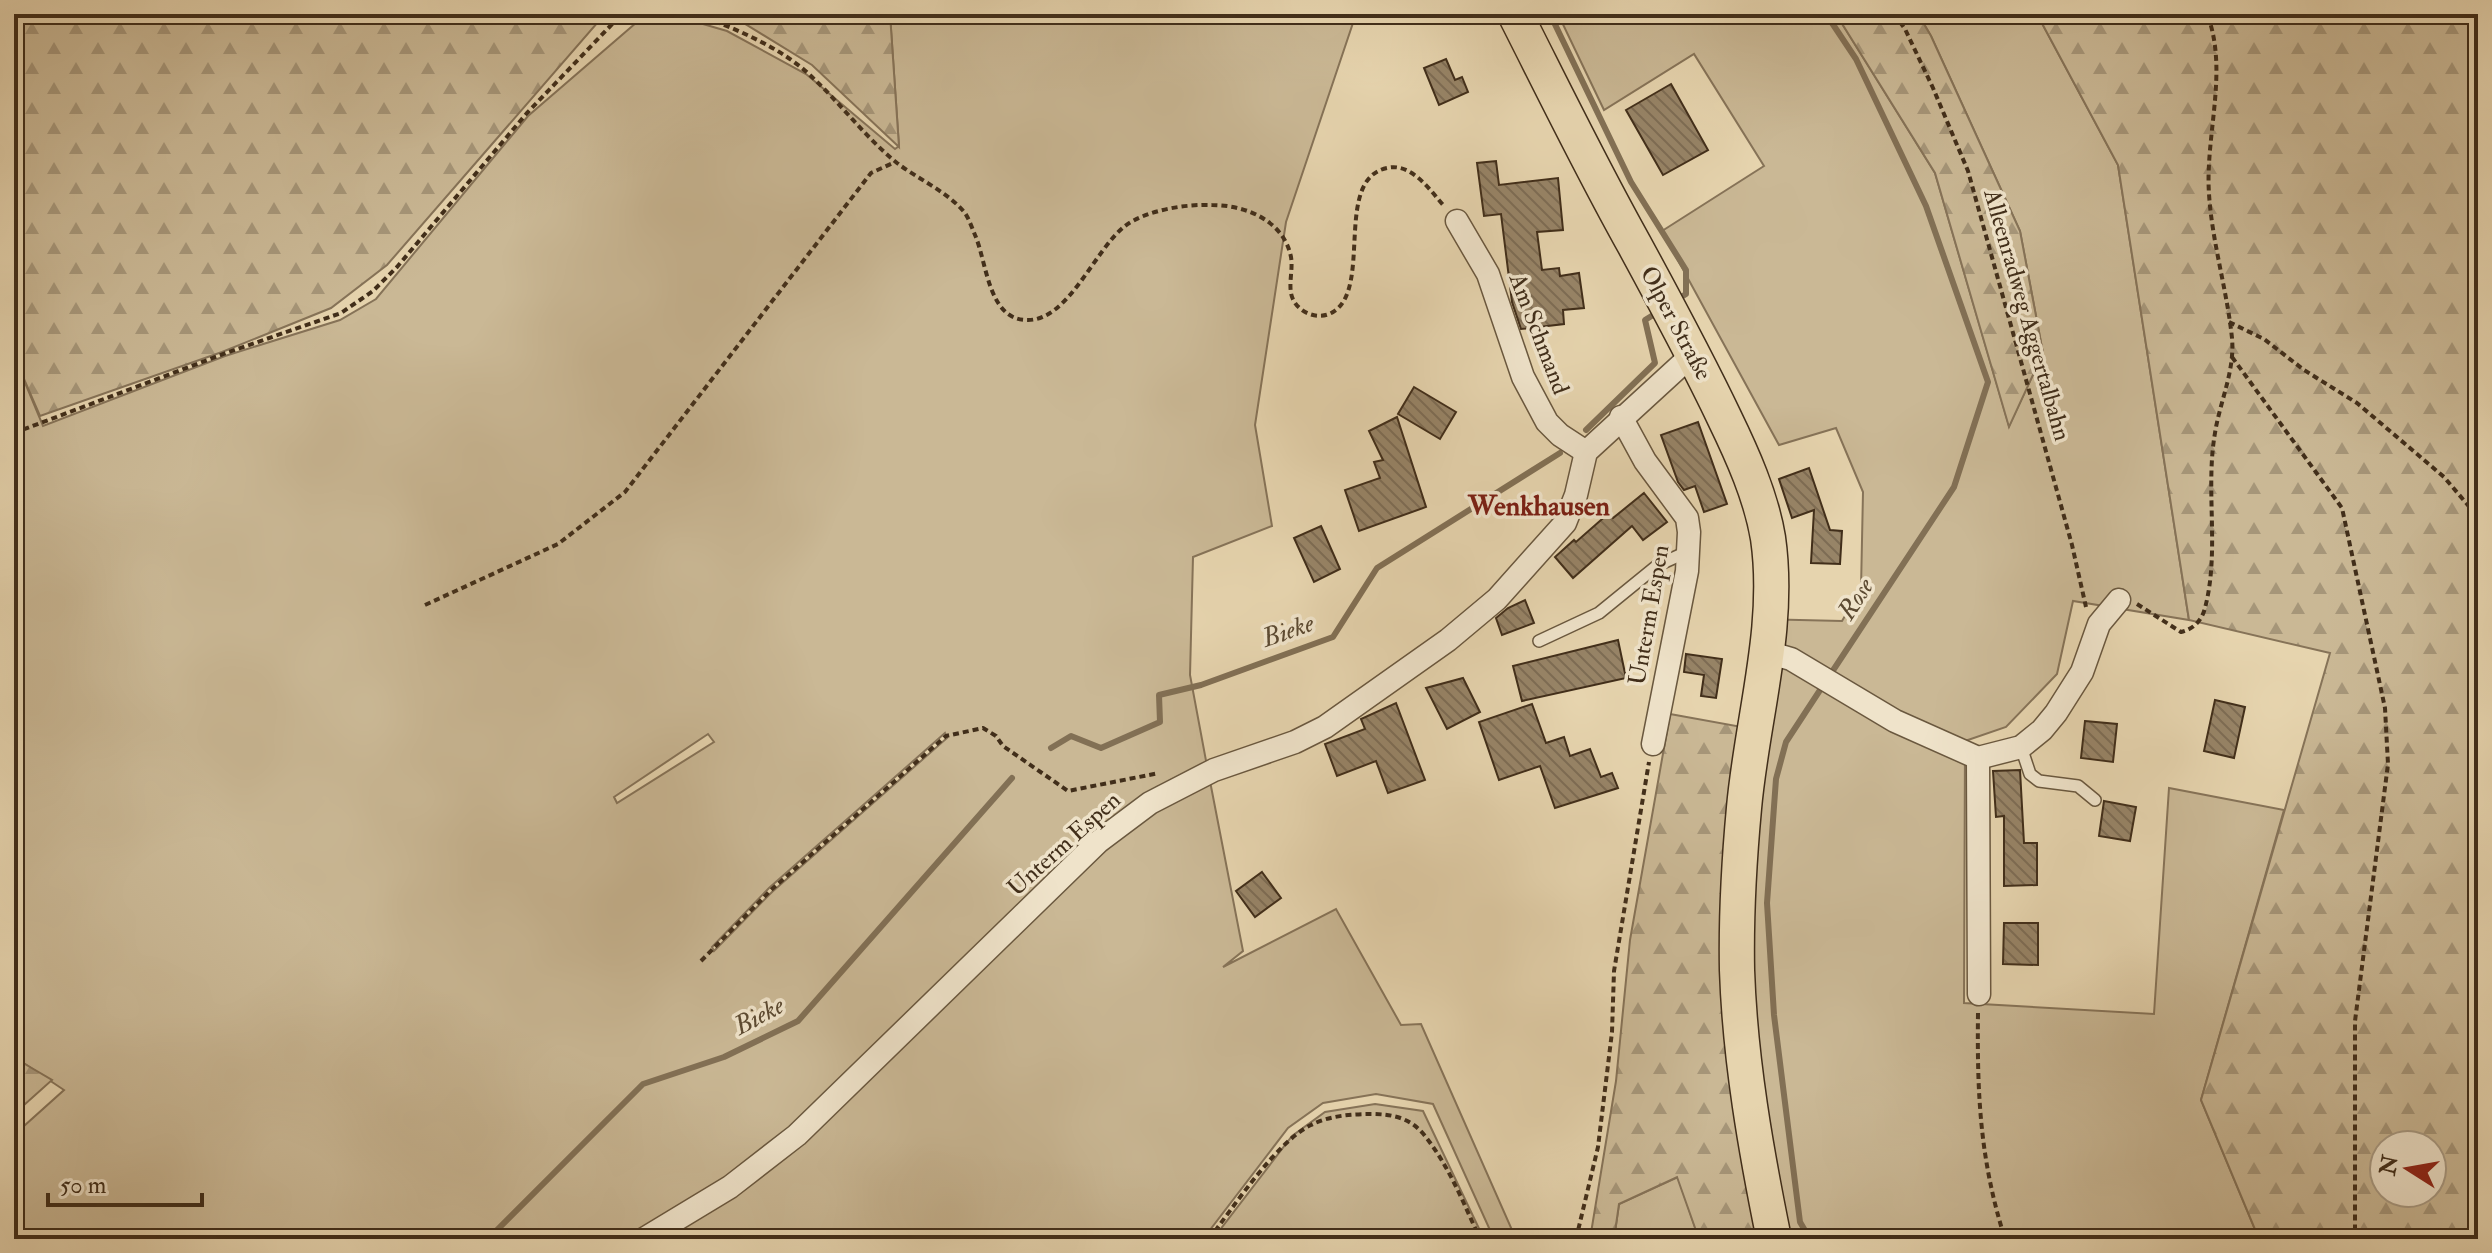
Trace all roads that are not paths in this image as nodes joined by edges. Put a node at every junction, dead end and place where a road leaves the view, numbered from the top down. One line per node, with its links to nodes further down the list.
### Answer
1 (1515, 14): 3 (main road, Olper Straße)
2 (1457, 221): 5 (street, Am Schmand)
3 (1686, 339): 4 (street); 9 (main road, Olper Straße)
4 (1621, 417): 5 (street); 6 (street, Unterm Espen)
5 (1586, 452): 15 (street, Unterm Espen)
6 (1689, 551): 8 (lane); 10 (street, Unterm Espen)
7 (2119, 600): 11 (street)
8 (1539, 641)
9 (1767, 652): 12 (street); 16 (main road, Olper Straße)
10 (1653, 744)
11 (2021, 747): 12 (street); 13 (lane)
12 (1978, 758): 14 (street)
13 (2095, 800)
14 (1979, 994)
15 (644, 1239)
16 (1774, 1239)

